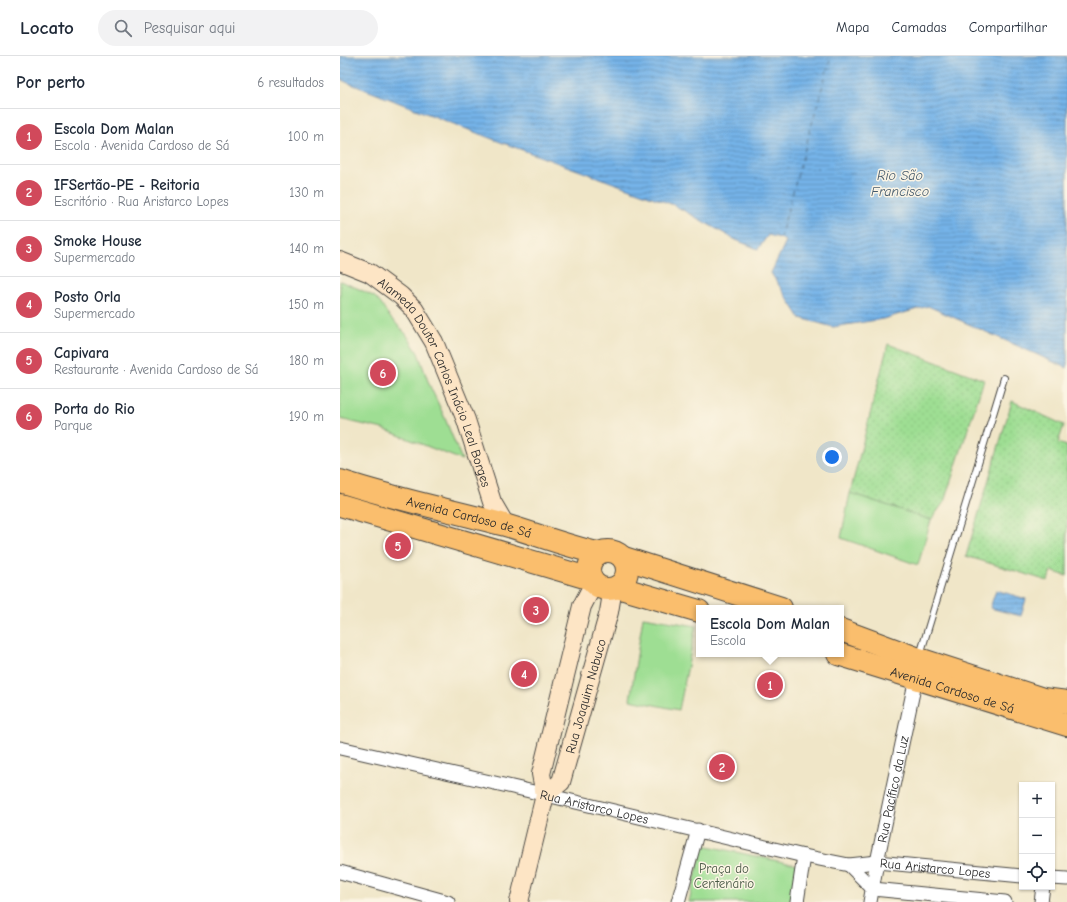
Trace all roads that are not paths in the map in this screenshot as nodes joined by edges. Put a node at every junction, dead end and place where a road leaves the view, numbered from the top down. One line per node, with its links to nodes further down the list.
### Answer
1 (340, 260): 5 (main road, Alameda Doutor Carlos Inácio Leal Borges)
2 (1004, 378): 13 (lane)
3 (340, 481): 5 (highway, Avenida Cardoso de Sá)
4 (340, 505): 8 (highway, Avenida Cardoso de Sá)
5 (506, 526): 6 (highway, Avenida Cardoso de Sá)
6 (598, 553): 7 (highway); 8 (highway)
7 (624, 558): 8 (highway); 9 (highway)
8 (604, 584): 10 (highway, Avenida Cardoso de Sá); 17 (main road, Rua Joaquim Nabuco); 17 (main road, Rua Joaquim Nabuco)
9 (772, 605)
10 (696, 610)
11 (844, 632): 13 (highway, Avenida Cardoso de Sá)
12 (844, 655): 13 (highway, Avenida Cardoso de Sá)
13 (917, 668): 14 (highway, Avenida Cardoso de Sá); 15 (highway, Avenida Cardoso de Sá); 20 (street, Rua Pacífico da Luz)
14 (1067, 702)
15 (1067, 725)
16 (340, 748): 17 (street, Rua Aristarco Lopes)
17 (545, 795): 18 (street, Rua Aristarco Lopes); 29 (main road, Rua Joaquim Nabuco)
18 (698, 830): 19 (street, Rua Aristarco Lopes); 30 (street)
19 (804, 856): 21 (street, Rua Aristarco Lopes); 31 (street)
20 (877, 862): 21 (street, Rua Aristarco Lopes); 23 (street, Rua Aristarco Lopes); 27 (street, Rua Pacífico da Luz)
21 (849, 865): 27 (street, Rua Aristarco Lopes)
22 (340, 872): 28 (street)
23 (1019, 876)
24 (1055, 878): 25 (street)
25 (1067, 879)
26 (1043, 890): 33 (street)
27 (871, 896): 32 (street, Rua Aristarco Lopes)
28 (448, 902)
29 (519, 902)
30 (678, 902)
31 (797, 902)
32 (1005, 902)
33 (1041, 902)

